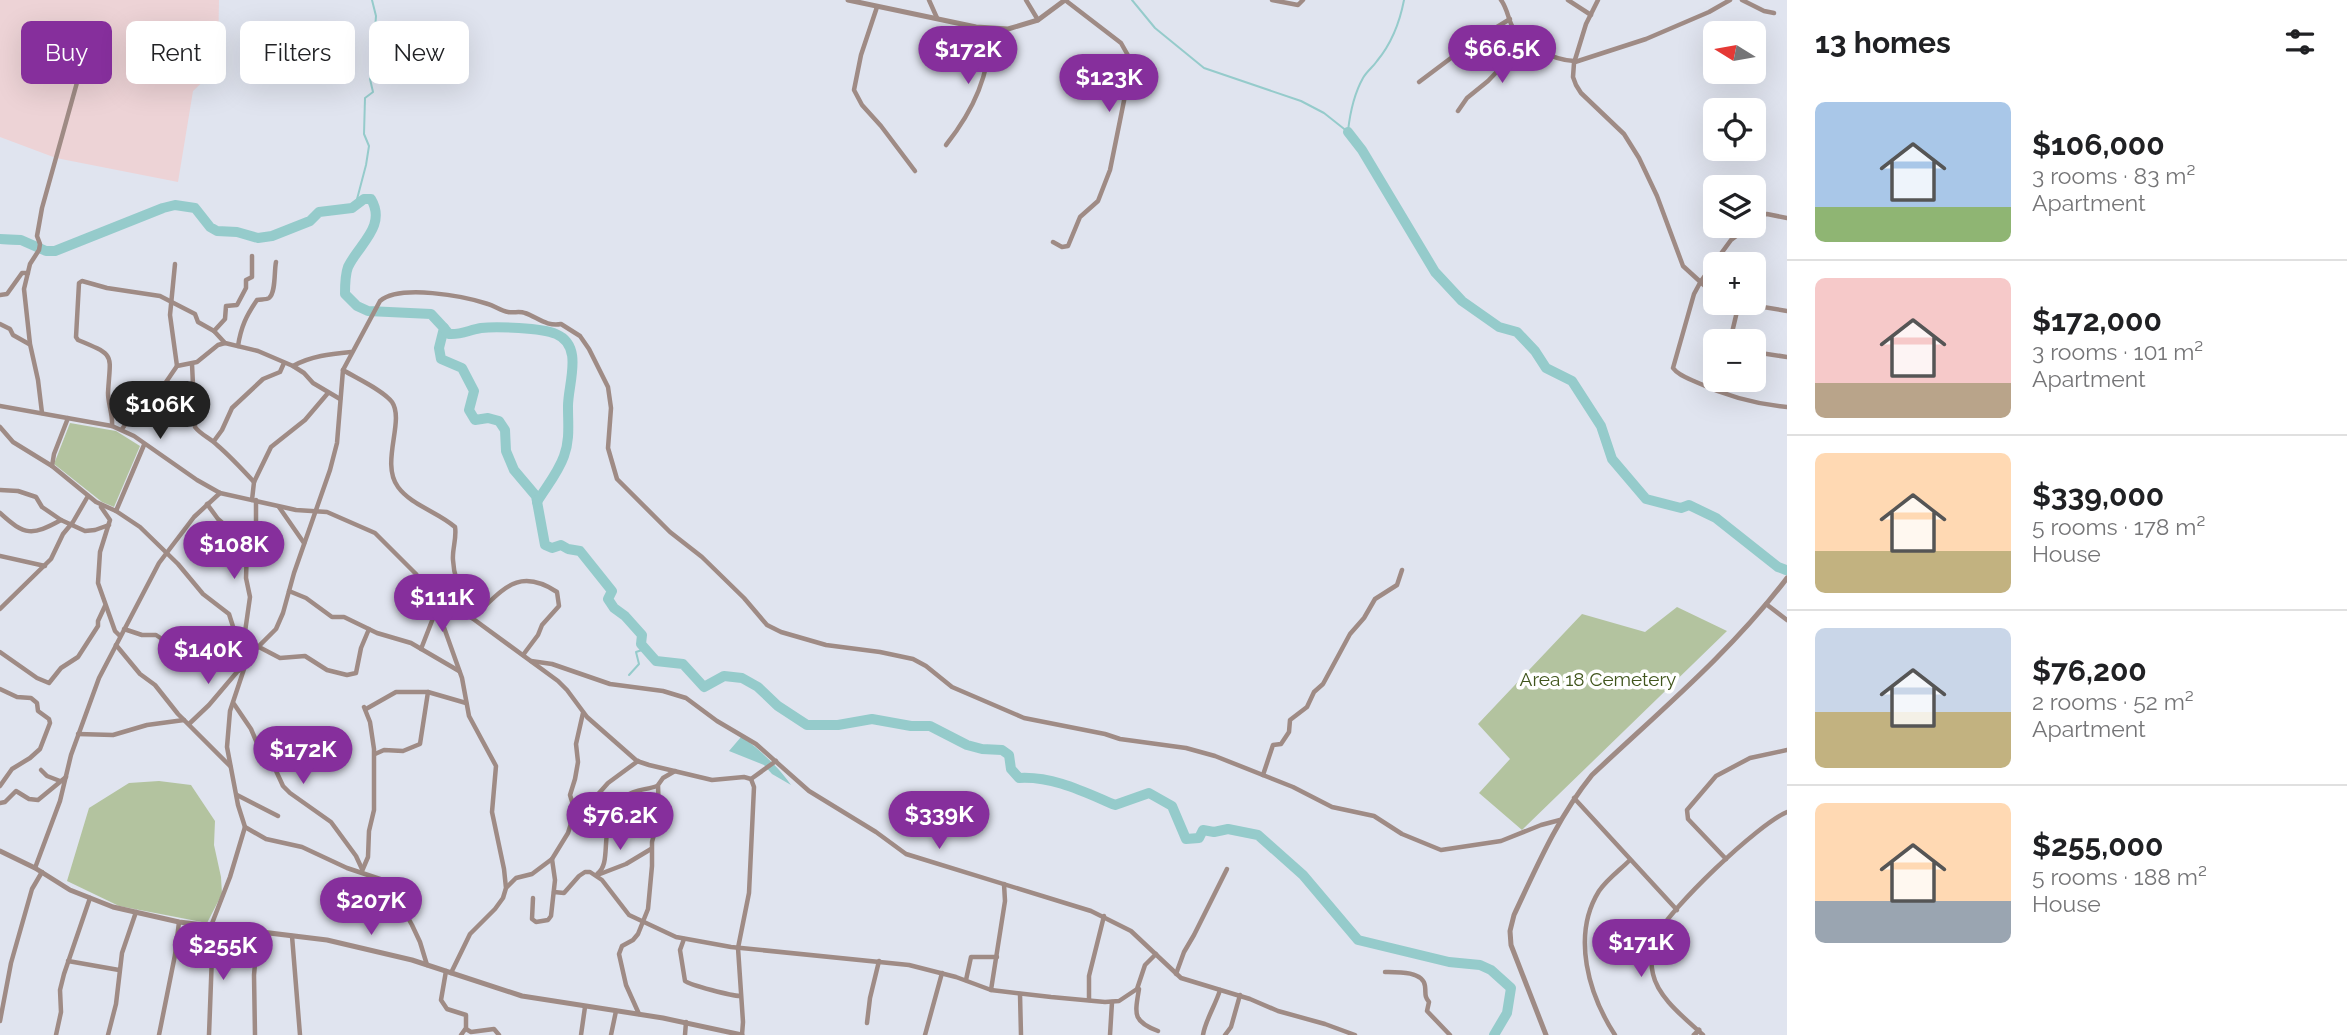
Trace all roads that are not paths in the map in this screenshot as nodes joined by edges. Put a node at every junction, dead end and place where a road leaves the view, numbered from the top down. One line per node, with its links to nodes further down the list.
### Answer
1 (848, 0): 12 (street)
2 (929, 0): 15 (street)
3 (1026, 0): 17 (street)
4 (1065, 0): 17 (street); 29 (street)
5 (1272, 0): 6 (street)
6 (1303, 0)
7 (1501, 0): 16 (street)
8 (1568, 0): 14 (street)
9 (1598, 0): 14 (street)
10 (1730, 0): 20 (street)
11 (1742, 0): 13 (street)
12 (877, 7): 15 (street); 25 (street)
13 (1774, 13)
14 (1591, 15): 20 (street)
15 (937, 18): 18 (street)
16 (1510, 19): 19 (street); 21 (street)
17 (1038, 20): 18 (street)
18 (993, 29): 24 (street)
19 (1527, 40): 20 (street); 23 (street)
20 (1574, 62): 34 (street)
21 (1419, 82)
22 (77, 84): 33 (street)
23 (1458, 111)
24 (946, 145)
25 (915, 171)
26 (1766, 214): 27 (street)
27 (1787, 218)
28 (1734, 238): 34 (street)
29 (1053, 242)
30 (252, 256): 41 (street)
31 (276, 262): 44 (street)
32 (175, 264): 37 (street)
33 (28, 272): 36 (street); 43 (street)
34 (1701, 281): 35 (street); 56 (street)
35 (1703, 283)
36 (0, 295)
37 (173, 302): 41 (street); 50 (street); 59 (street)
38 (1766, 308): 39 (street)
39 (1787, 311)
40 (0, 324): 43 (street)
41 (214, 331): 42 (street)
42 (225, 343): 44 (street); 49 (street)
43 (30, 344): 57 (street)
44 (238, 346): 48 (street)
45 (352, 352): 51 (street); 52 (street); 120 (street)
46 (1766, 354): 47 (street)
47 (1787, 357)
48 (284, 363): 51 (street); 62 (street)
49 (192, 364): 50 (street); 62 (street)
50 (177, 366): 61 (street)
51 (293, 366): 53 (street)
52 (342, 370): 54 (street); 92 (street)
53 (328, 393): 54 (street); 65 (street)
54 (340, 399): 74 (street)
55 (0, 406): 57 (street)
56 (1787, 407)
57 (42, 413): 58 (street)
58 (68, 418): 59 (street); 64 (street)
59 (112, 426): 61 (street)
60 (0, 427): 64 (street)
61 (122, 429): 63 (street)
62 (214, 441): 65 (street)
63 (144, 445): 67 (street); 73 (street)
64 (52, 466): 68 (street)
65 (254, 482): 69 (street)
66 (0, 490): 76 (street)
67 (220, 493): 69 (street); 71 (street)
68 (88, 496): 70 (street); 78 (street)
69 (254, 500): 72 (street); 80 (street)
70 (96, 502): 73 (street); 77 (street)
71 (207, 504): 80 (street); 81 (street)
72 (278, 506): 74 (street); 79 (street)
73 (116, 511): 81 (street)
74 (316, 512): 79 (street); 87 (street)
75 (0, 513): 76 (street)
76 (61, 520): 78 (street)
77 (109, 525): 78 (street); 89 (street)
78 (71, 526): 83 (street)
79 (304, 544): 86 (street)
80 (247, 548): 104 (street)
81 (166, 553): 94 (street); 100 (street)
82 (0, 556): 83 (street)
83 (45, 566): 91 (street)
84 (1402, 570): 120 (street)
85 (1787, 578): 88 (street)
86 (289, 591): 95 (street); 98 (street)
87 (433, 600): 90 (street); 92 (street)
88 (1766, 604): 93 (street); 127 (street)
89 (105, 606): 96 (street); 101 (street)
90 (437, 608): 99 (street); 105 (street)
91 (0, 609)
92 (472, 618): 102 (street); 102 (street)
93 (1787, 621)
94 (124, 629): 96 (street); 100 (street)
95 (369, 629): 98 (street); 99 (street)
96 (120, 636): 97 (street)
97 (116, 645): 111 (street); 112 (street)
98 (259, 647): 104 (street)
99 (421, 649): 105 (street)
100 (239, 650): 104 (street)
101 (0, 652)
102 (523, 655): 103 (street)
103 (531, 661): 110 (street); 116 (street)
104 (245, 666): 109 (street); 111 (street)
105 (459, 671): 108 (street)
106 (0, 689): 125 (street)
107 (428, 692): 108 (street); 114 (street); 114 (street)
108 (466, 703): 145 (street)
109 (234, 704): 117 (street); 141 (street)
110 (583, 713): 115 (street); 129 (street)
111 (186, 722): 112 (street); 117 (street)
112 (78, 734): 121 (street)
113 (1787, 750): 137 (street)
114 (374, 754): 141 (street)
115 (638, 761): 119 (street); 129 (street)
116 (776, 761): 122 (street); 144 (street)
117 (231, 766): 126 (street)
118 (41, 770): 123 (street)
119 (676, 771): 122 (street); 124 (street)
120 (1263, 775): 132 (street)
121 (66, 777): 123 (street); 139 (street)
122 (751, 779): 159 (street)
123 (61, 781): 128 (street)
124 (658, 785): 134 (street); 143 (street)
125 (0, 786)
126 (236, 794): 131 (street); 133 (street)
127 (1574, 797): 132 (street); 138 (street)
128 (0, 803)
129 (575, 811): 136 (street)
130 (1787, 812): 137 (street)
131 (278, 816)
132 (1560, 820): 210 (street)
133 (245, 827): 141 (street); 154 (street)
134 (652, 848): 143 (street); 153 (street)
135 (0, 851): 139 (street)
136 (552, 859): 145 (street); 146 (street)
137 (1726, 859): 149 (street)
138 (1630, 860): 149 (street); 211 (street)
139 (35, 868): 142 (street)
140 (1227, 869): 169 (street)
141 (361, 871): 164 (street)
142 (42, 872): 147 (street); 172 (street)
143 (597, 874): 146 (street); 153 (street)
144 (1004, 884): 151 (street); 161 (street)
145 (506, 888): 166 (street)
146 (554, 892): 148 (street)
147 (90, 898): 150 (street); 162 (street)
148 (533, 898)
149 (1676, 910): 190 (street)
150 (136, 912): 152 (street); 165 (street)
151 (1104, 916): 160 (street); 179 (street)
152 (179, 922): 154 (street); 193 (street)
153 (641, 922): 158 (street); 183 (street)
154 (211, 926): 155 (street)
155 (219, 926): 156 (street); 194 (street)
156 (258, 931): 157 (street); 195 (street)
157 (292, 936): 164 (street); 196 (street)
158 (684, 939): 159 (street); 178 (street)
159 (738, 947): 163 (street); 178 (street)
160 (1156, 954): 169 (street); 173 (street)
161 (997, 957): 171 (street); 174 (street)
162 (68, 961): 165 (street); 191 (street)
163 (879, 961): 168 (street); 186 (street)
164 (427, 965): 166 (street)
165 (119, 970): 192 (street)
166 (449, 972): 181 (street); 187 (street)
167 (1385, 972): 209 (street)
168 (942, 973): 171 (street); 203 (street)
169 (1176, 974): 175 (street)
170 (0, 980): 172 (street)
171 (966, 980): 174 (street)
172 (7, 981): 184 (street)
173 (1139, 985): 180 (street); 188 (street)
174 (991, 990): 176 (street)
175 (1220, 990): 177 (street); 206 (street)
176 (1020, 993): 179 (street); 204 (street)
177 (1240, 995): 207 (street); 208 (street)
178 (740, 996): 202 (street)
179 (1089, 1000): 180 (street)
180 (1112, 1002): 205 (street)
181 (585, 1007): 182 (street); 199 (street)
182 (616, 1012): 183 (street); 200 (street)
183 (639, 1014): 185 (street)
184 (0, 1021)
185 (686, 1022): 201 (street); 202 (street)
186 (867, 1023)
187 (466, 1028): 189 (street); 197 (street)
188 (1158, 1031)
189 (477, 1033): 198 (street)
190 (1699, 1033)
191 (56, 1035)
192 (108, 1035)
193 (159, 1035)
194 (209, 1035)
195 (255, 1035)
196 (300, 1035)
197 (461, 1035)
198 (499, 1035)
199 (581, 1035)
200 (611, 1035)
201 (685, 1035)
202 (742, 1035)
203 (925, 1035)
204 (1021, 1035)
205 (1110, 1035)
206 (1203, 1035)
207 (1225, 1035)
208 (1355, 1035)
209 (1450, 1035)
210 (1546, 1035)
211 (1615, 1035)

